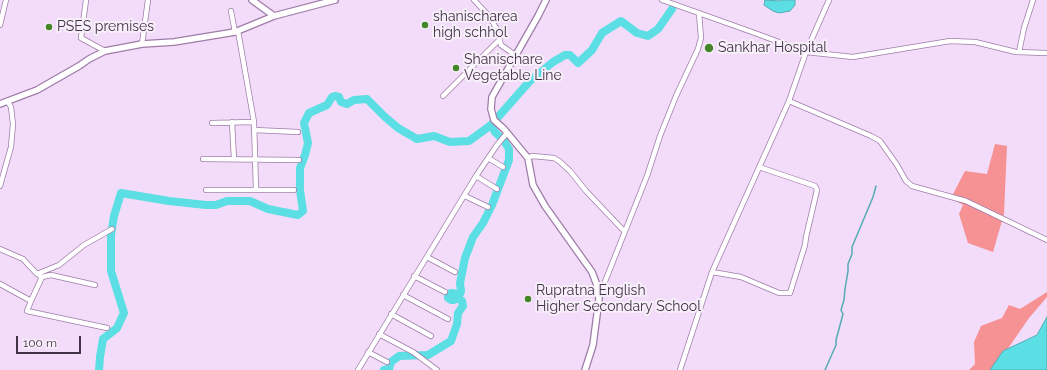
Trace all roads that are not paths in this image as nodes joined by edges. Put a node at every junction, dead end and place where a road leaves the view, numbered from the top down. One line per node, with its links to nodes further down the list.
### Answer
1 (6, 0): 14 (street)
2 (86, 0): 18 (street)
3 (148, 0): 17 (street)
4 (252, 0): 13 (street)
5 (335, 0): 13 (street)
6 (474, 0): 16 (street)
7 (546, 0): 22 (street)
8 (662, 0): 12 (street)
9 (829, 0): 19 (street)
10 (1033, 0): 20 (street)
11 (231, 11): 15 (street)
12 (699, 14): 19 (street); 50 (street)
13 (274, 16): 15 (street)
14 (0, 25)
15 (236, 32): 17 (street); 28 (street)
16 (499, 40): 22 (street); 23 (street)
17 (142, 44): 18 (street)
18 (105, 51): 25 (street)
19 (806, 52): 20 (street); 24 (street)
20 (1019, 52): 21 (street)
21 (1047, 53)
22 (515, 55): 32 (street)
23 (443, 96)
24 (789, 101): 40 (street); 51 (street)
25 (8, 102): 26 (street); 42 (street)
26 (0, 104)
27 (232, 122): 28 (street); 29 (street); 36 (street)
28 (254, 122): 30 (street)
29 (212, 123)
30 (254, 130): 31 (street); 37 (street)
31 (298, 132)
32 (507, 132): 33 (street); 34 (street)
33 (488, 158): 39 (street); 41 (street)
34 (528, 158): 50 (street); 61 (street)
35 (203, 159): 36 (street)
36 (234, 159): 37 (street)
37 (255, 159): 38 (street); 45 (street)
38 (299, 160)
39 (504, 167)
40 (759, 167): 55 (street); 55 (street)
41 (476, 176): 43 (street); 47 (street)
42 (0, 186)
43 (497, 189)
44 (206, 190): 45 (street)
45 (256, 190): 46 (street)
46 (294, 190)
47 (465, 196): 48 (street); 53 (street)
48 (488, 208)
49 (112, 229): 56 (street)
50 (624, 232): 61 (street)
51 (1047, 240)
52 (0, 249): 56 (street)
53 (427, 257): 54 (street); 57 (street)
54 (455, 272)
55 (712, 272): 75 (street)
56 (37, 274): 58 (street)
57 (414, 276): 62 (street); 63 (street)
58 (42, 277): 60 (street); 64 (street)
59 (0, 284): 64 (street)
60 (94, 285)
61 (598, 288): 74 (street)
62 (445, 292)
63 (403, 295): 65 (street); 66 (street)
64 (31, 301): 67 (street)
65 (391, 314): 68 (street); 69 (street)
66 (448, 319)
67 (107, 328)
68 (379, 334): 70 (street); 73 (street)
69 (431, 336)
70 (368, 352): 71 (street); 72 (street)
71 (387, 362)
72 (358, 370)
73 (437, 370)
74 (585, 370)
75 (680, 370)

